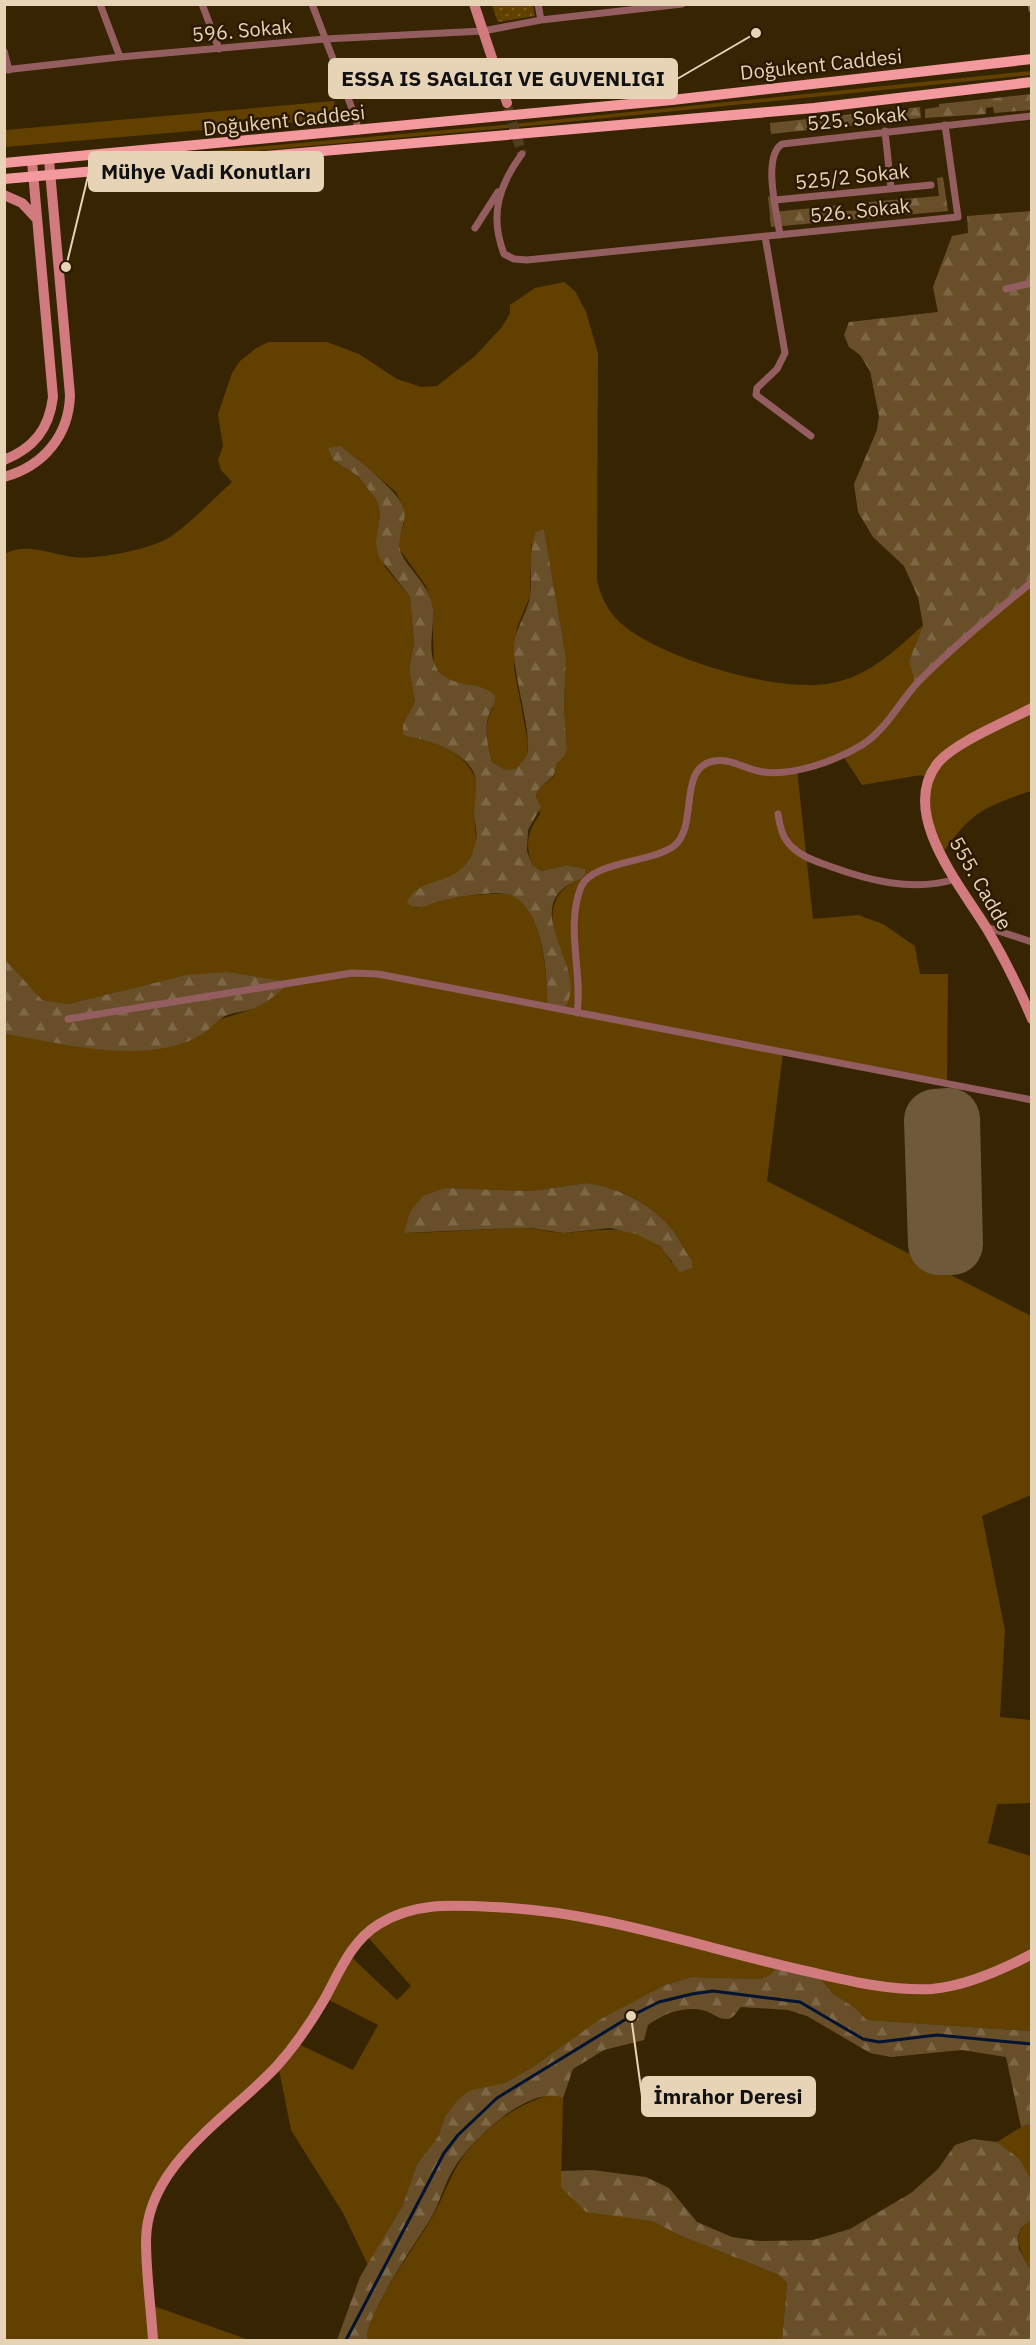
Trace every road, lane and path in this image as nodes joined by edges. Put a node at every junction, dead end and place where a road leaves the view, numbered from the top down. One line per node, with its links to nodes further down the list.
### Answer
1 (100, 4): 12 (street)
2 (202, 4): 10 (street)
3 (312, 4): 9 (street)
4 (474, 4): 8 (street)
5 (538, 4): 7 (street)
6 (682, 4): 7 (street, 596. Sokak)
7 (541, 20): 8 (street, 596. Sokak)
8 (483, 31): 9 (street, 596. Sokak); 16 (street)
9 (325, 39): 10 (street, 596. Sokak); 19 (street)
10 (219, 49): 12 (street, 596. Sokak)
11 (4, 51): 14 (street)
12 (120, 57): 14 (street, 596. Sokak)
13 (1032, 59): 19 (main road, Doğukent Caddesi)
14 (7, 70)
15 (1032, 82): 25 (main road, Doğukent Caddesi)
16 (507, 103)
17 (1032, 116): 18 (street, 525. Sokak)
18 (945, 125): 20 (street, 525. Sokak); 35 (street, 526. Sokak)
19 (358, 131): 22 (main road, Doğukent Caddesi)
20 (885, 132): 29 (street); 32 (street, 525. Sokak)
21 (522, 154): 30 (street)
22 (49, 160): 23 (main road, Doğukent Caddesi); 25 (street)
23 (32, 161): 24 (main road, Doğukent Caddesi); 26 (street)
24 (4, 163)
25 (50, 176): 26 (main road, Doğukent Caddesi); 41 (street)
26 (34, 177): 27 (main road, Doğukent Caddesi); 33 (street)
27 (4, 179)
28 (932, 185): 29 (street, 525/2 Sokak)
29 (891, 189): 32 (street, 525/2 Sokak)
30 (500, 190): 34 (street); 36 (street, 526. Sokak)
31 (4, 195): 33 (street)
32 (775, 200): 35 (street, 525. Sokak)
33 (37, 219): 40 (street)
34 (475, 228)
35 (780, 235): 36 (street, 526. Sokak)
36 (765, 236): 39 (street)
37 (1032, 283): 38 (street)
38 (1006, 289)
39 (811, 436)
40 (4, 460)
41 (4, 477)
42 (1032, 582): 48 (street)
43 (1032, 708): 45 (street, 555. Cadde)
44 (778, 814): 45 (street)
45 (956, 879): 46 (street, 555. Cadde)
46 (986, 927): 47 (street); 50 (street, 555. Cadde)
47 (1032, 942)
48 (577, 1013): 49 (street); 51 (street)
49 (68, 1019)
50 (1032, 1019)
51 (1032, 1100)
52 (1032, 1954): 53 (street)
53 (153, 2340)

